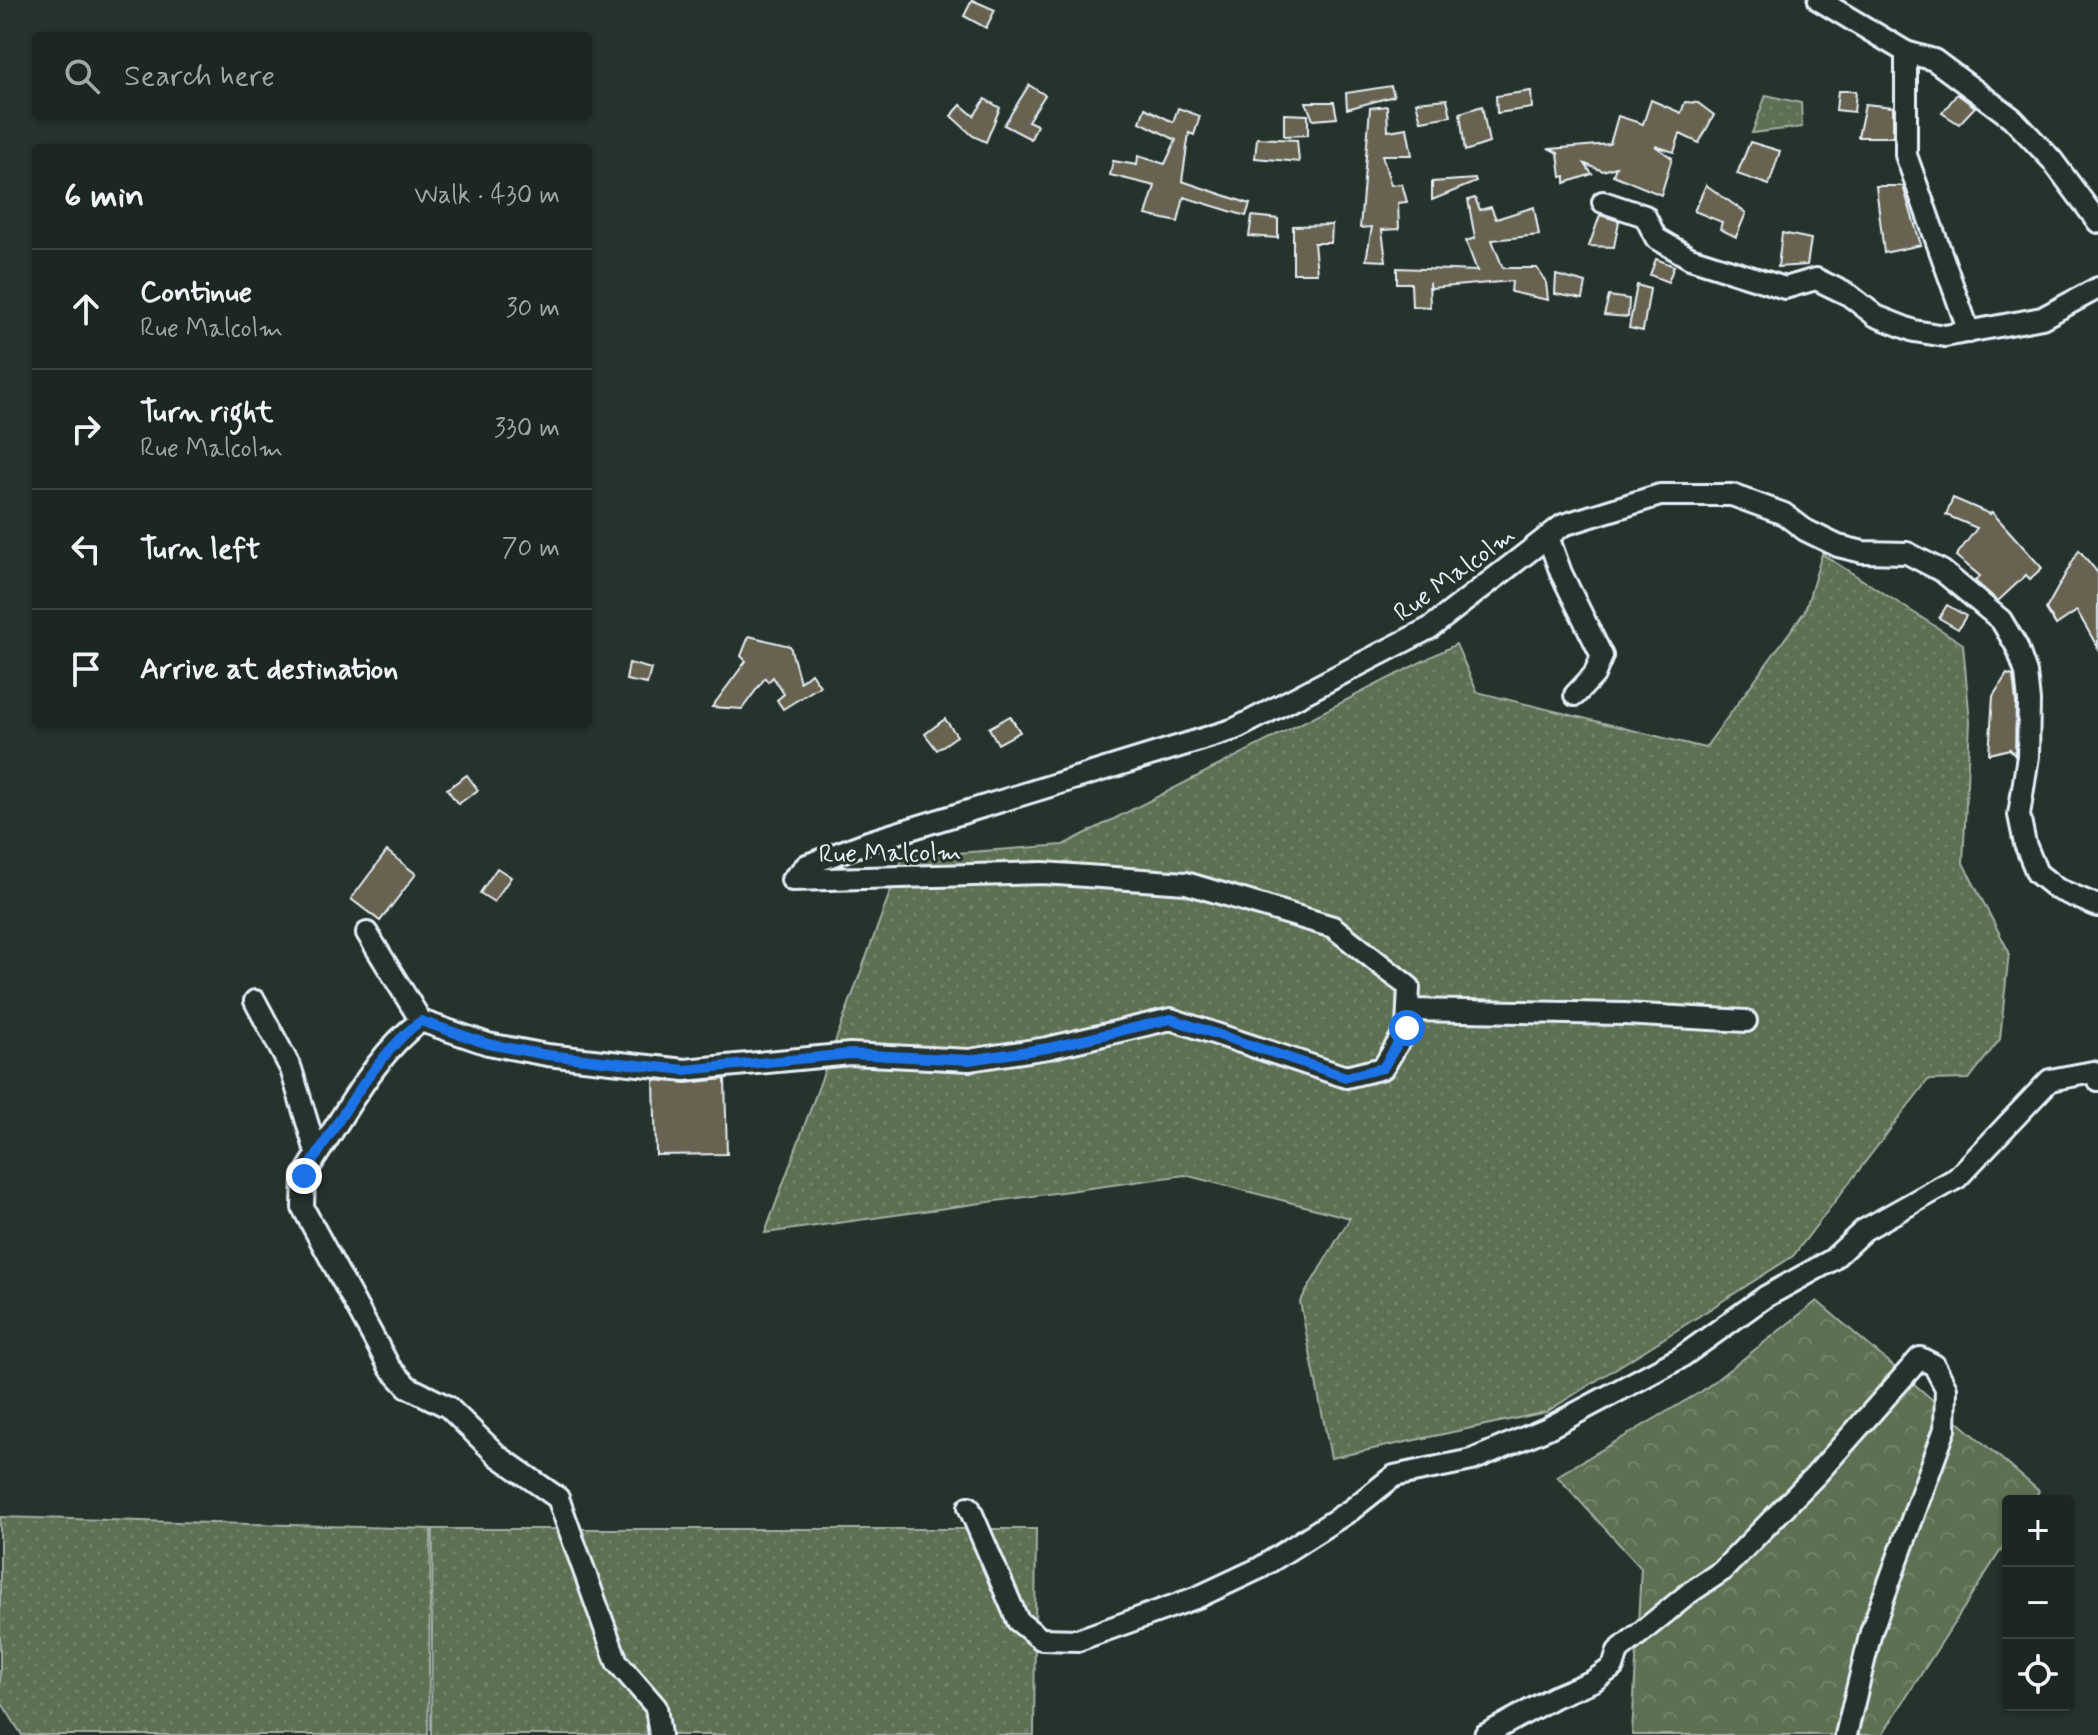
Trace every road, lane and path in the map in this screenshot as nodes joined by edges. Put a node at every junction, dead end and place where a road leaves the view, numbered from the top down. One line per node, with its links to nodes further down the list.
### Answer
1 (1819, 0): 2 (street)
2 (1906, 52): 4 (street); 6 (street)
3 (1603, 202): 6 (street)
4 (2098, 222)
5 (2098, 288): 6 (street)
6 (1969, 332)
7 (1548, 537): 8 (street); 9 (street, Rue Malcolm); 12 (street, Rue Malcolm)
8 (1575, 695)
9 (2098, 906)
10 (367, 933): 13 (street)
11 (255, 1001): 16 (street)
12 (1408, 1010): 13 (street); 14 (street)
13 (421, 1021): 16 (street)
14 (1746, 1021)
15 (2098, 1080): 17 (street)
16 (317, 1155): 18 (street)
17 (969, 1507)
18 (660, 1735)
19 (1485, 1735): 20 (street)
20 (1846, 1735)

